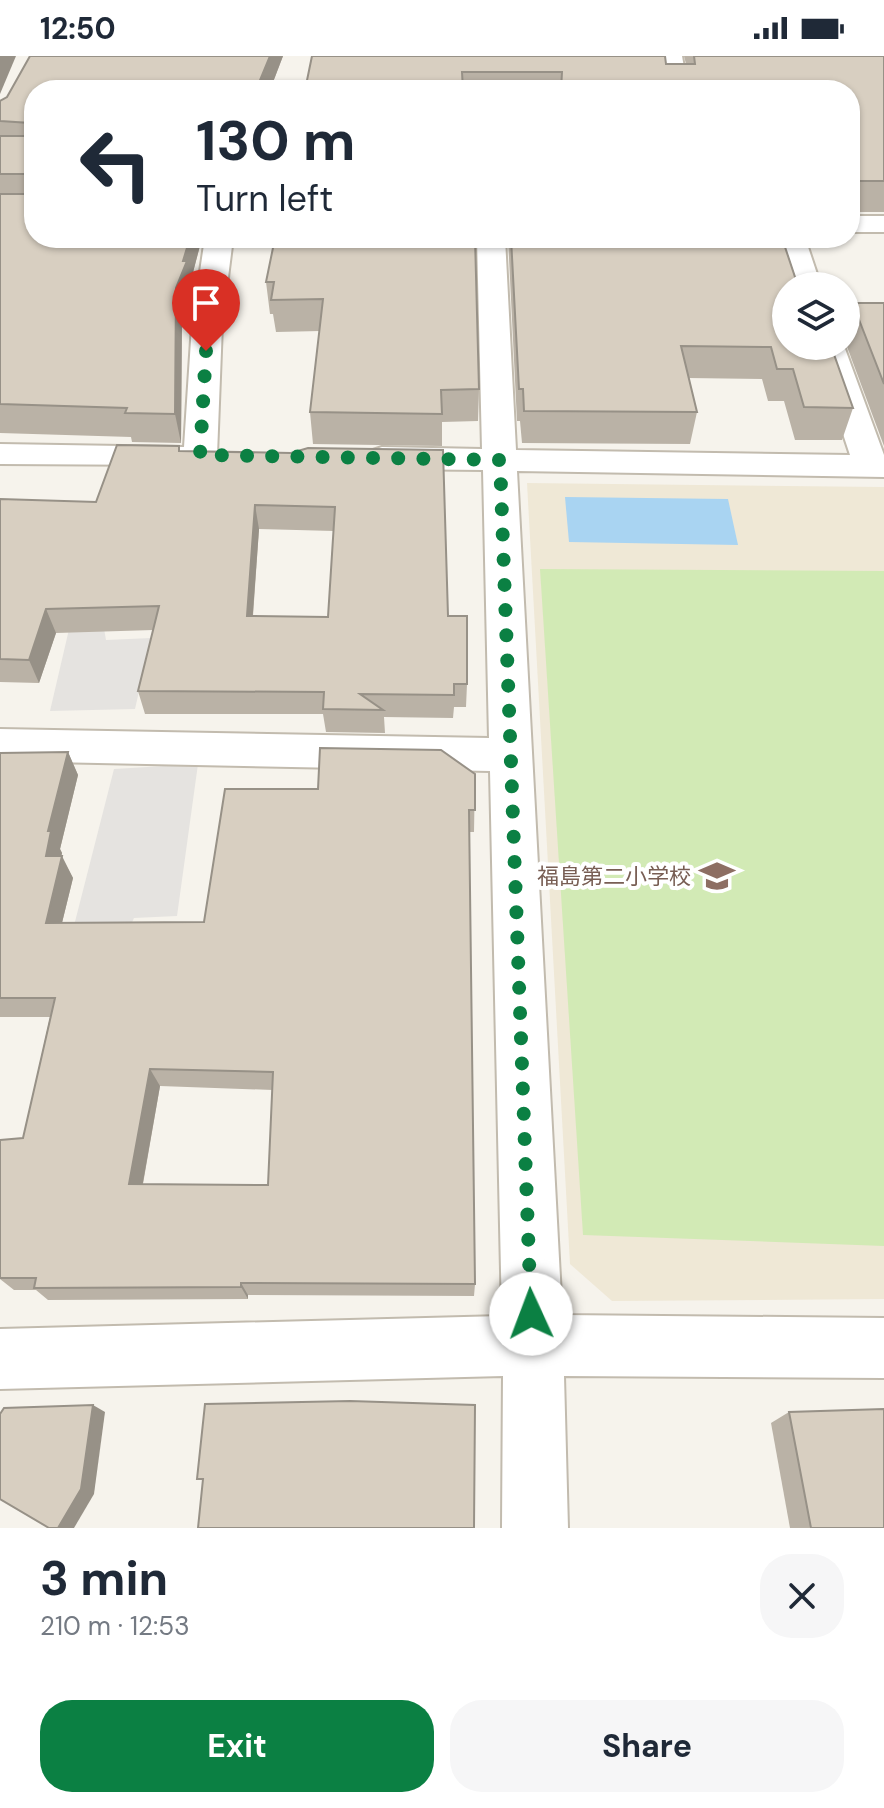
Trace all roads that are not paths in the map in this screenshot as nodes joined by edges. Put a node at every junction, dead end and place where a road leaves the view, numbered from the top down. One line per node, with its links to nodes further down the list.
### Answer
1 (671, 56): 2 (street)
2 (675, 80)
3 (860, 224): 4 (street)
4 (884, 224)
5 (218, 248): 10 (street)
6 (491, 248): 12 (street)
7 (794, 248): 8 (street)
8 (802, 272)
9 (835, 360): 13 (street)
10 (0, 454)
11 (358, 457): 12 (street)
12 (500, 460): 13 (street); 15 (street)
13 (877, 466)
14 (0, 745): 15 (street)
15 (509, 755): 16 (street)
16 (533, 1345): 17 (street); 18 (street); 19 (street)
17 (884, 1348)
18 (0, 1359)
19 (535, 1528)

